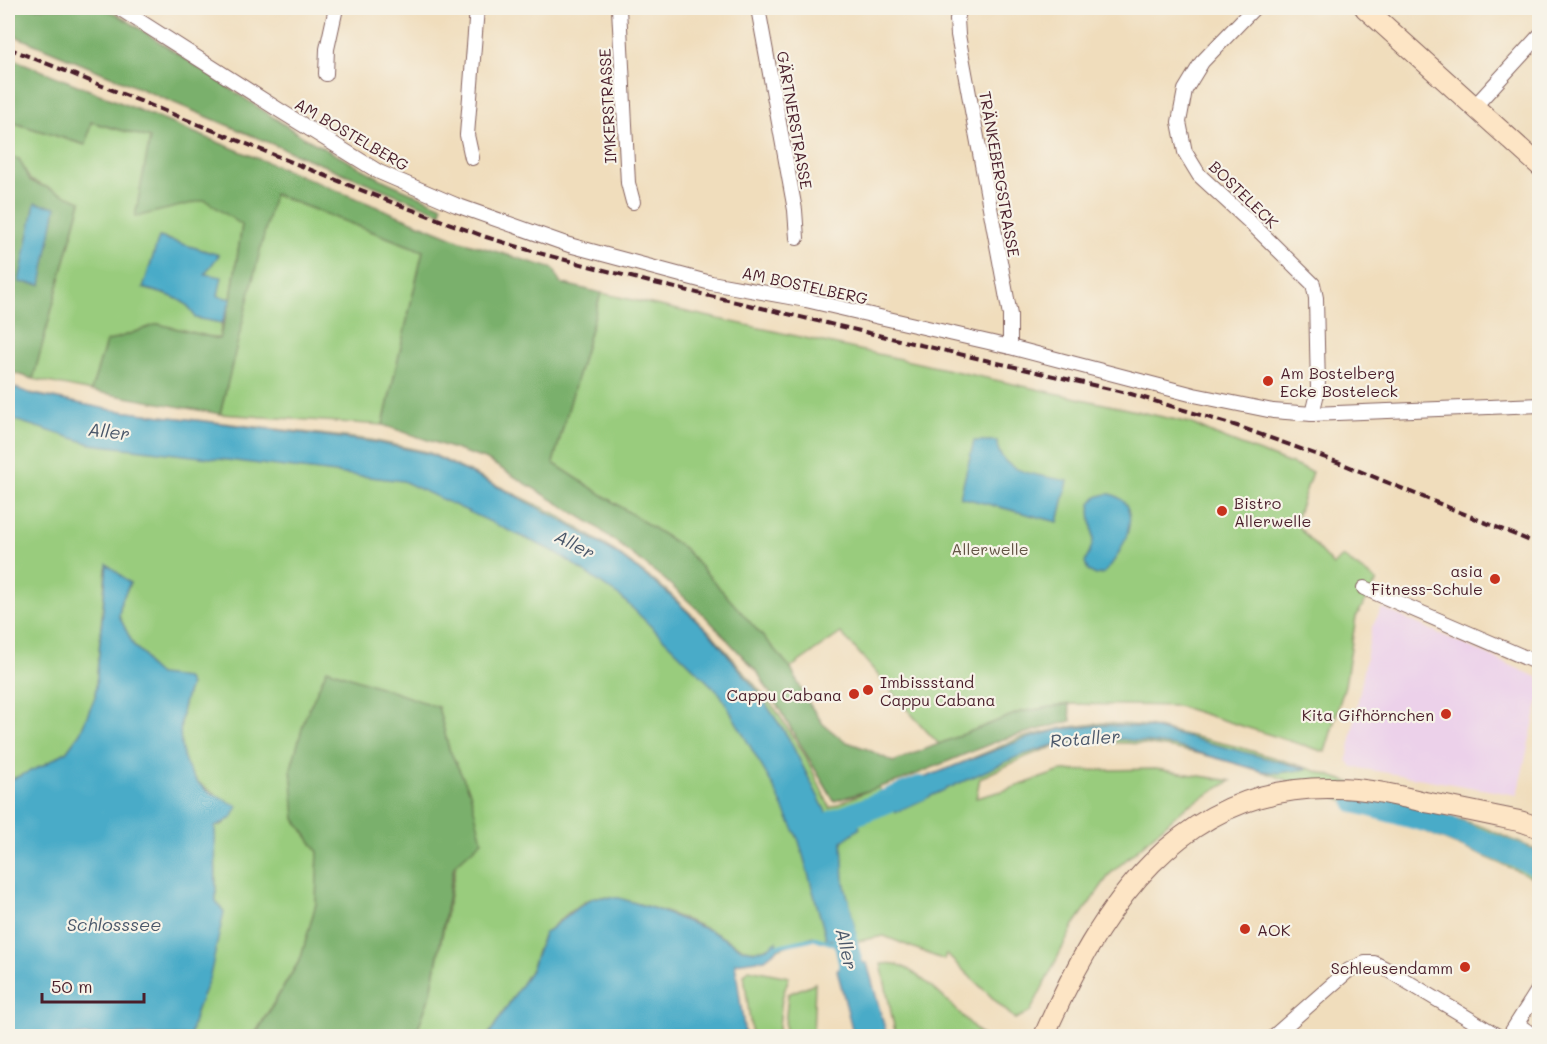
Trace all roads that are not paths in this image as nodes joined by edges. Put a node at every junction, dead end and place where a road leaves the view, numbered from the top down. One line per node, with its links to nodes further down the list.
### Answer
1 (120, 8): 16 (street, AM BOSTELBERG)
2 (336, 8): 10 (street)
3 (477, 8): 12 (street)
4 (619, 8): 14 (street, IMKERSTRASSE)
5 (759, 8): 15 (street, GÄRTNERSTRASSE)
6 (960, 8): 16 (street, TRÄNKEBERGSTRASSE)
7 (1254, 8): 18 (street, BOSTELECK)
8 (1365, 8): 11 (street)
9 (1539, 35): 11 (street)
10 (327, 74)
11 (1475, 106): 13 (street)
12 (471, 158)
13 (1539, 166)
14 (633, 202)
15 (797, 238)
16 (1010, 347): 18 (street, AM BOSTELBERG)
17 (1539, 405): 18 (street, AM BOSTELBERG)
18 (1312, 414)
19 (1364, 588): 20 (street)
20 (1539, 664)
21 (1534, 823): 24 (street)
22 (1539, 987): 23 (street)
23 (1517, 1024): 27 (street); 28 (street)
24 (1044, 1036)
25 (1274, 1036): 26 (street)
26 (1498, 1036)
27 (1509, 1036)
28 (1534, 1036)

